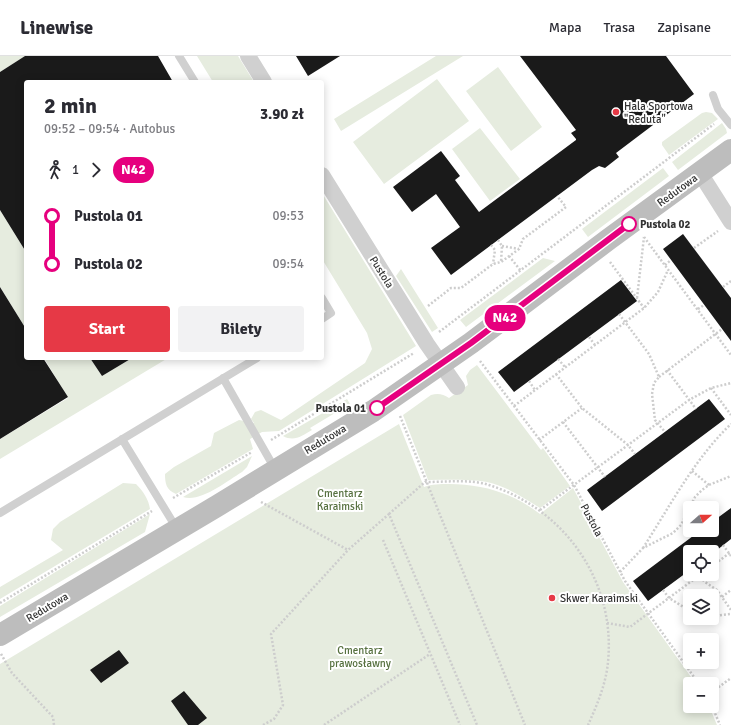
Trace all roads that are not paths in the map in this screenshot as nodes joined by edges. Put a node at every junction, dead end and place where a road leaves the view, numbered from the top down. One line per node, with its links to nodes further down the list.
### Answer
1 (180, 56): 3 (lane)
2 (248, 56): 4 (street)
3 (194, 80)
4 (263, 80)
5 (713, 95): 6 (lane)
6 (731, 125)
7 (731, 150): 8 (street, Redutowa)
8 (700, 173): 10 (street); 14 (street, Redutowa)
9 (324, 178): 14 (street, Pustola)
10 (725, 226)
11 (324, 301): 12 (lane)
12 (324, 317)
13 (254, 360): 15 (lane)
14 (441, 365): 16 (street, Pustola); 18 (street, Redutowa)
15 (223, 378): 17 (lane); 18 (lane)
16 (457, 387)
17 (122, 439): 19 (lane); 20 (lane)
18 (276, 470): 20 (street, Redutowa)
19 (0, 512)
20 (178, 529): 21 (street, Redutowa)
21 (0, 635)

